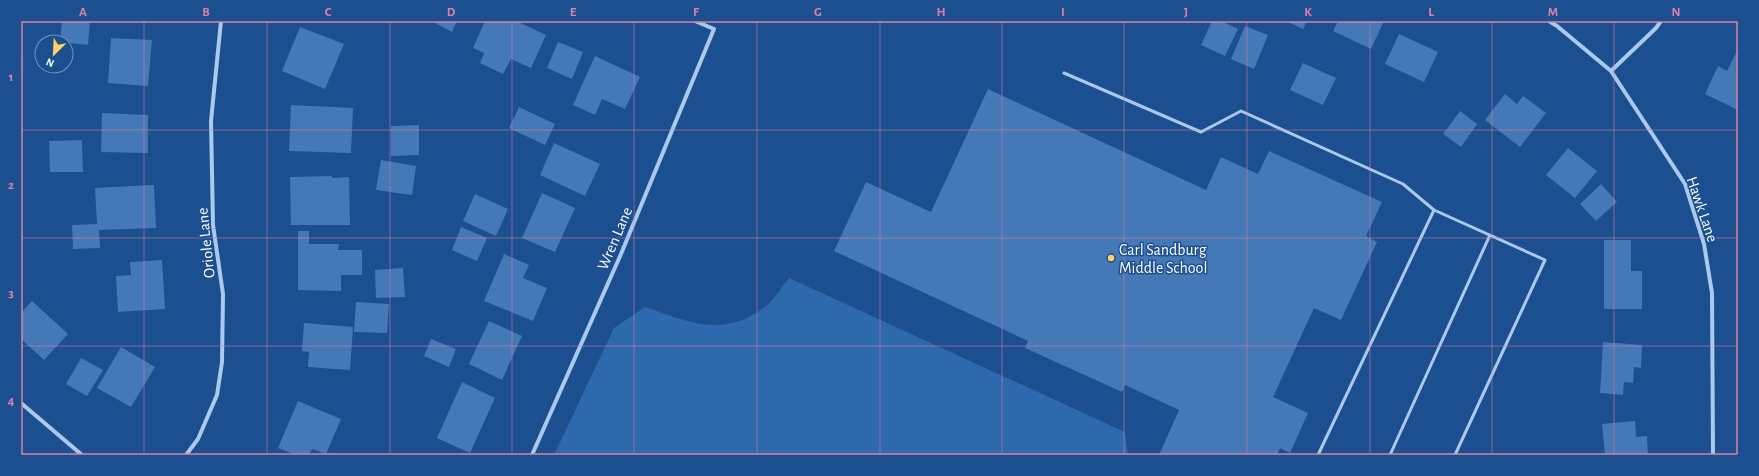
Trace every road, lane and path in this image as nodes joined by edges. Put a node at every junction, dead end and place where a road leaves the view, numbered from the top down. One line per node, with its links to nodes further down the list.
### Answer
1 (221, 21): 11 (street, Oriole Lane)
2 (695, 21): 12 (street, Wren Lane)
3 (1549, 21): 5 (street, Hawk Lane)
4 (1661, 21): 5 (street)
5 (1611, 71): 16 (street, Hawk Lane)
6 (1064, 73): 7 (lane)
7 (1434, 210): 8 (lane); 13 (lane)
8 (1490, 235): 14 (lane); 15 (lane)
9 (21, 403): 10 (street)
10 (82, 455)
11 (186, 455)
12 (532, 455)
13 (1318, 455)
14 (1390, 455)
15 (1455, 455)
16 (1713, 455)

